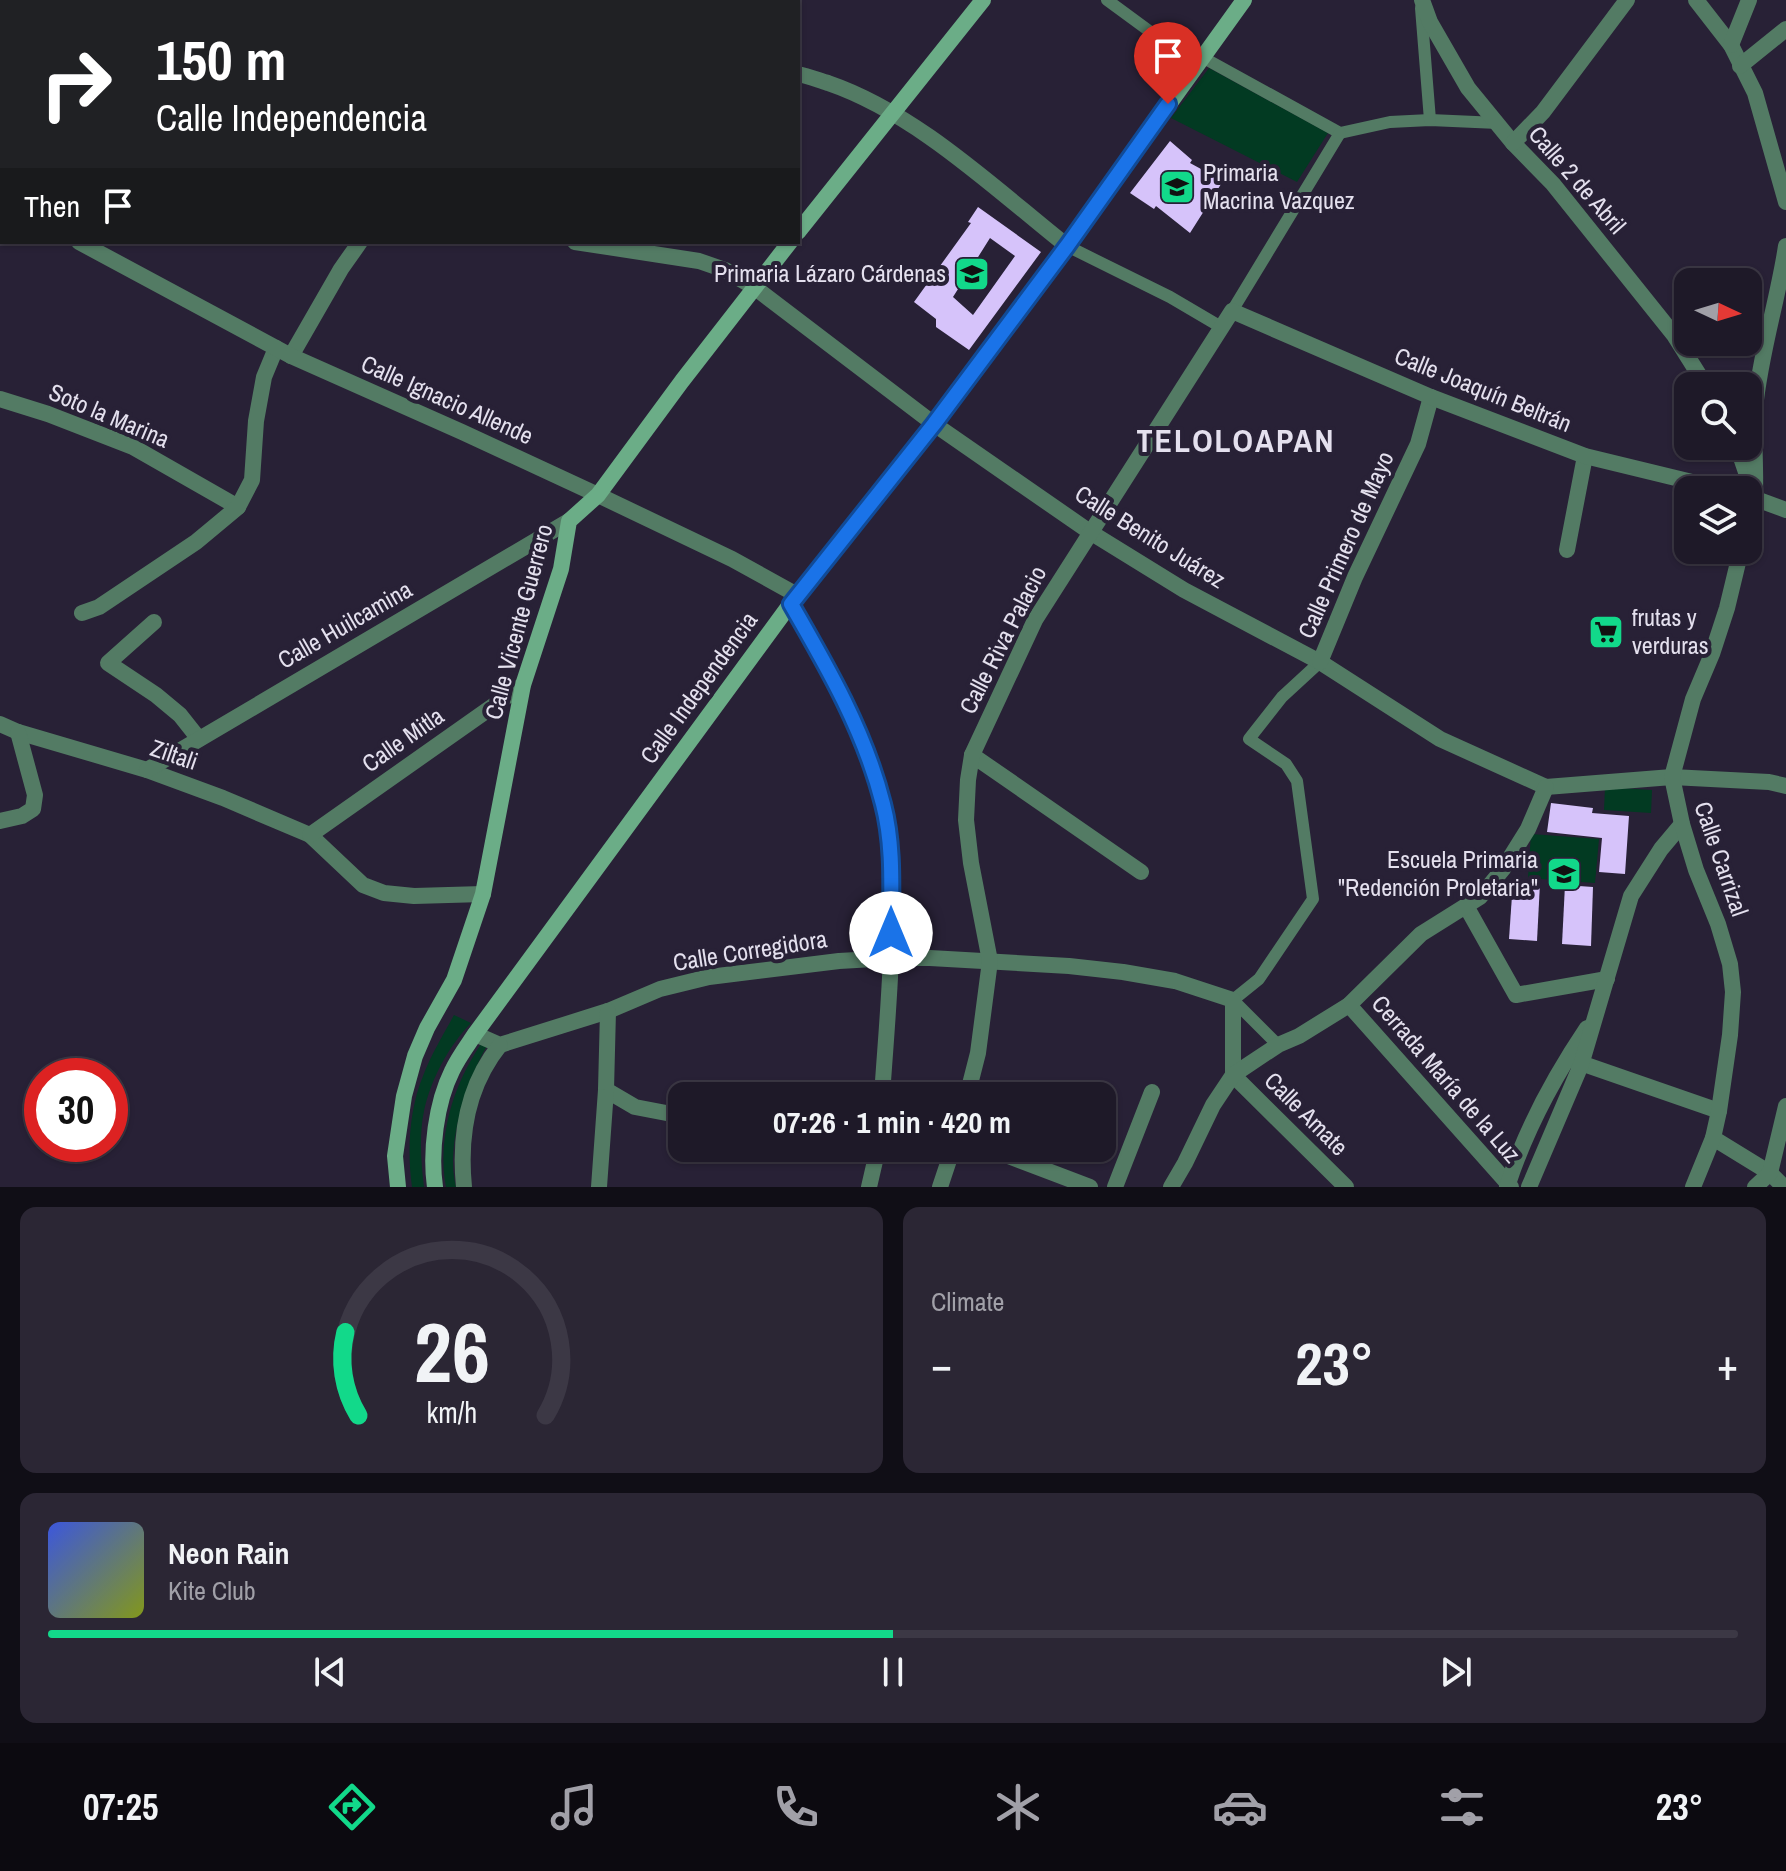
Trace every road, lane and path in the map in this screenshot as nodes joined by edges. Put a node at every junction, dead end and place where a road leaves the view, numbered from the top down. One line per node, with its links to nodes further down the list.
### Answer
1 (983, 0): 13 (main road)
2 (1107, 0): 10 (street)
3 (1244, 0): 10 (main road, Calle Independencia)
4 (1421, 0): 14 (street); 15 (street, Calle 2 de Abril)
5 (1627, 0): 17 (street)
6 (1696, 0): 9 (street)
7 (1749, 0): 9 (street)
8 (1786, 29): 11 (street)
9 (1731, 45): 11 (street)
10 (1202, 57): 16 (street); 24 (main road, Calle Independencia)
11 (1740, 66): 18 (street)
12 (800, 75): 13 (street)
13 (893, 112): 19 (main road); 24 (street)
14 (1430, 120): 15 (street); 16 (street)
15 (1498, 123): 17 (street, Calle 2 de Abril)
16 (1340, 133): 27 (street, Calle Riva Palacio)
17 (1513, 143): 31 (street, Calle 2 de Abril)
18 (1785, 193)
19 (800, 229)
20 (83, 244): 29 (street, Calle Ignacio Allende)
21 (359, 244): 30 (street)
22 (590, 244): 26 (street, Calle Benito Juárez)
23 (788, 244): 26 (main road, Calle Vicente Guerrero)
24 (1067, 246): 28 (street); 34 (main road, Calle Independencia)
25 (1786, 246): 36 (street)
26 (754, 287): 34 (street, Calle Benito Juárez); 38 (main road, Calle Vicente Guerrero)
27 (1232, 311): 28 (street, Calle Riva Palacio); 32 (street, Calle Joaquín Beltrán)
28 (1221, 327): 43 (street, Calle Riva Palacio)
29 (276, 348): 30 (street, Calle Ignacio Allende); 40 (street)
30 (291, 356): 38 (street, Calle Ignacio Allende)
31 (1697, 372)
32 (1431, 397): 35 (street, Calle Joaquín Beltrán); 49 (street, Calle Primero de Mayo)
33 (0, 399): 40 (street, Soto la Marina)
34 (934, 424): 43 (street, Calle Benito Juárez); 46 (main road, Calle Independencia)
35 (1585, 456): 37 (street, Calle Joaquín Beltrán); 44 (street)
36 (1752, 476)
37 (1674, 478)
38 (598, 495): 42 (main road, Calle Vicente Guerrero); 46 (street, Calle Ignacio Allende)
39 (1762, 501): 41 (street)
40 (238, 507): 47 (street)
41 (1786, 510)
42 (569, 521): 50 (main road, Calle Vicente Guerrero); 52 (street, Calle Huilcamina)
43 (1090, 532): 49 (street, Calle Benito Juárez); 53 (street, Calle Riva Palacio)
44 (1567, 550)
45 (1738, 564): 55 (street, Calle Carrizal)
46 (794, 599): 64 (street); 70 (main road, Calle Independencia)
47 (82, 613)
48 (154, 622): 52 (street)
49 (1320, 662): 57 (street, Calle Benito Juárez); 67 (street, Calle Primero de Mayo)
50 (523, 685): 60 (street, Calle Mitla); 62 (main road, Calle Vicente Guerrero)
51 (6, 729): 54 (street, Ziltali); 58 (street)
52 (199, 739): 54 (street, Calle Huilcamina)
53 (972, 755): 61 (street); 65 (street, Calle Riva Palacio)
54 (147, 770): 60 (street, Ziltali)
55 (1672, 777): 56 (street); 57 (street); 59 (street, Calle Carrizal)
56 (1786, 786)
57 (1546, 787): 63 (street)
58 (0, 821)
59 (1682, 824): 66 (street); 80 (street, Calle Carrizal)
60 (310, 835): 62 (street)
61 (1141, 872)
62 (483, 894): 88 (main road, Calle Vicente Guerrero)
63 (1466, 906): 66 (street); 68 (street)
64 (891, 958): 65 (street, Calle Corregidora); 69 (street, Calle Corregidora); 75 (street)
65 (990, 961): 67 (street, Calle Corregidora); 76 (street, Calle Riva Palacio)
66 (1607, 979): 73 (street)
67 (1233, 1000): 72 (street); 74 (street)
68 (1349, 1005): 72 (street); 87 (street, Cerrada María de la Luz)
69 (608, 1011): 71 (street, Calle Corregidora); 77 (street)
70 (475, 1034): 71 (street); 89 (main road, Calle Independencia)
71 (500, 1045): 90 (street)
72 (1278, 1045): 74 (street)
73 (1574, 1061): 80 (street); 87 (street); 98 (street)
74 (1233, 1075): 96 (street); 97 (street, Calle Amate)
75 (883, 1082)
76 (970, 1082)
77 (606, 1090): 81 (street); 91 (street)
78 (1152, 1092): 95 (street)
79 (1786, 1106): 86 (street)
80 (1719, 1111): 82 (street, Calle Carrizal)
81 (668, 1113)
82 (1713, 1138): 86 (street); 99 (street, Calle Carrizal)
83 (875, 1162): 92 (street)
84 (948, 1162): 93 (street)
85 (1024, 1162): 94 (street)
86 (1770, 1173): 100 (street); 101 (street)
87 (1508, 1186)
88 (398, 1187)
89 (435, 1187)
90 (464, 1187)
91 (599, 1187)
92 (869, 1187)
93 (940, 1187)
94 (1090, 1187)
95 (1115, 1187)
96 (1171, 1187)
97 (1346, 1187)
98 (1529, 1187)
99 (1693, 1187)
100 (1755, 1187)
101 (1784, 1187)

